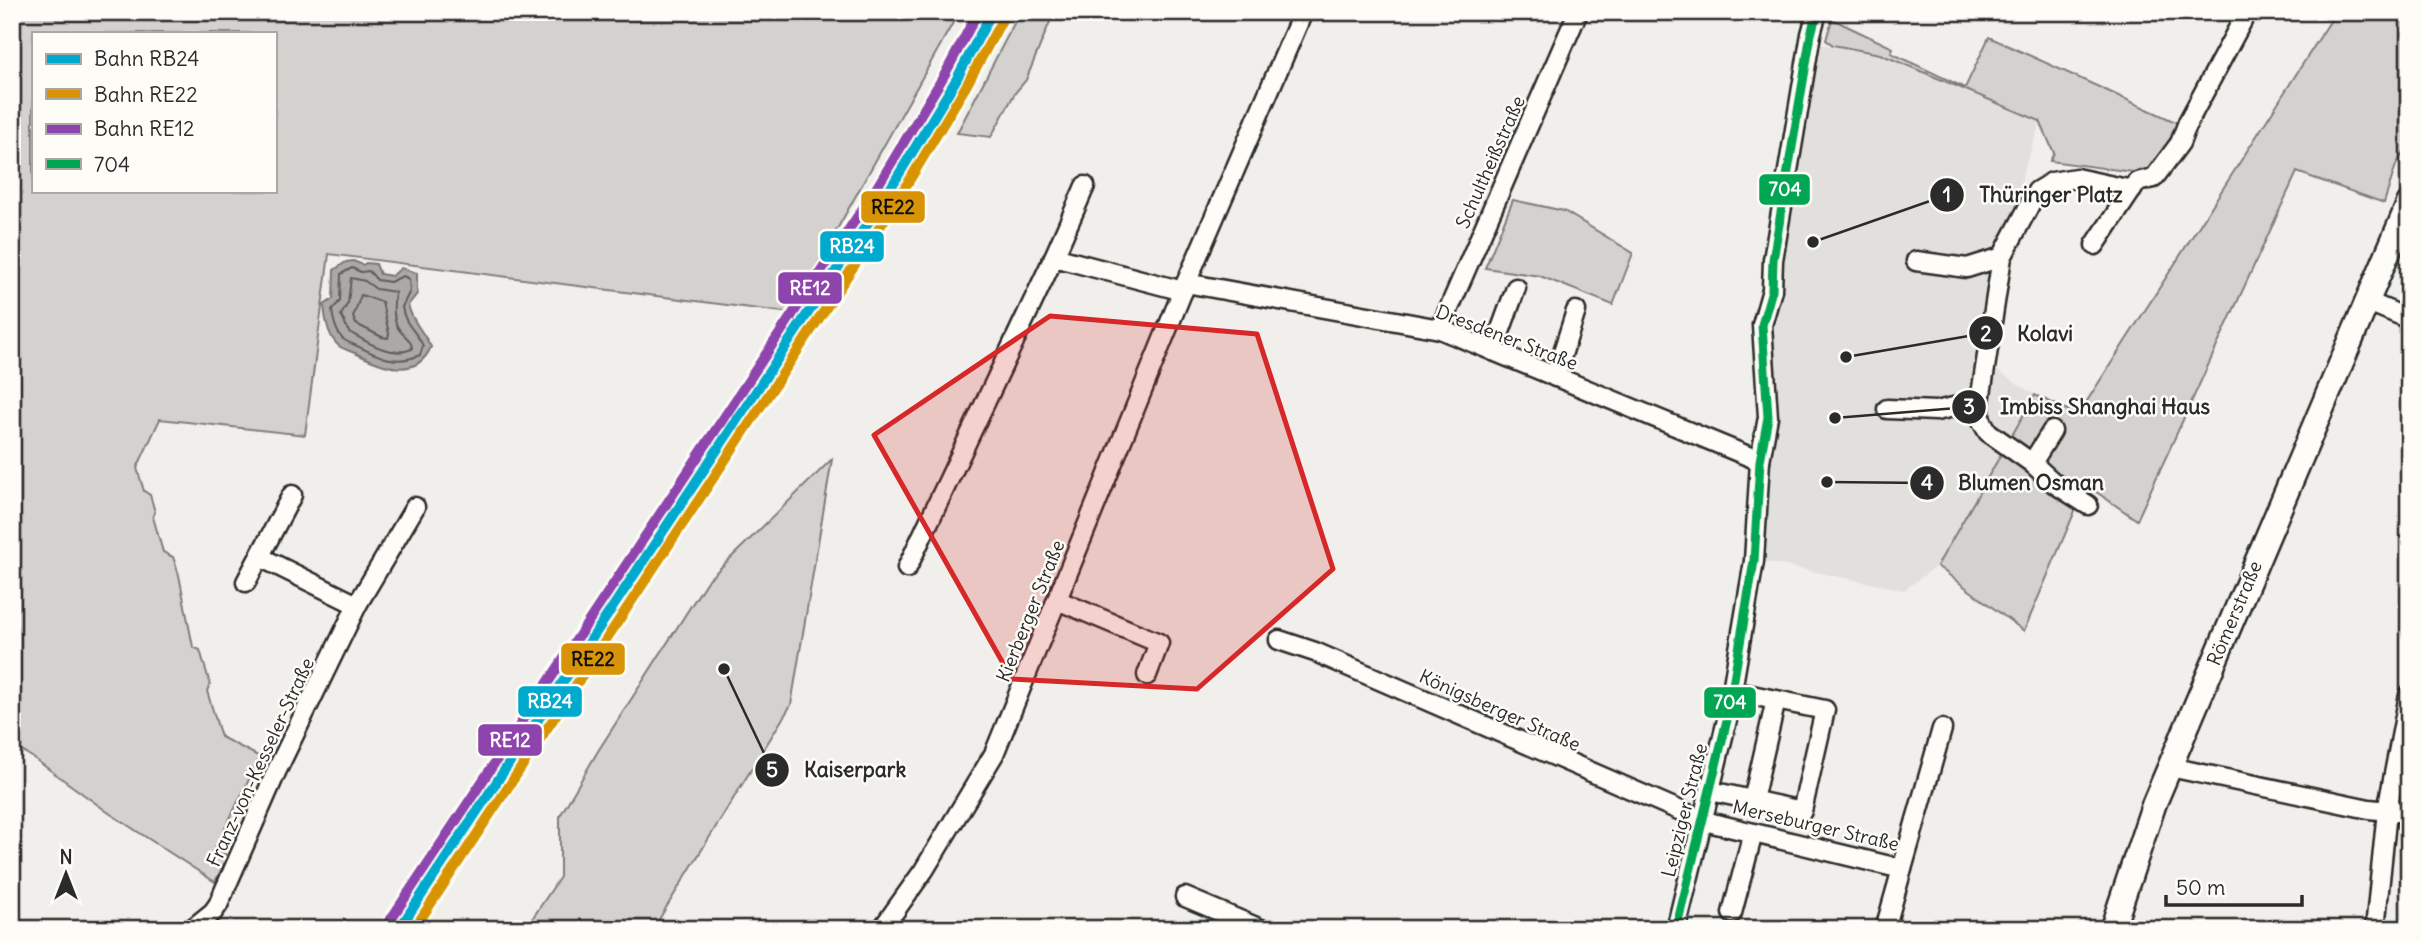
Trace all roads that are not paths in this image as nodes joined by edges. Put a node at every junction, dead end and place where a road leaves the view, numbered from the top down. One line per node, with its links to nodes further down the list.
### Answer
1 (1304, 12): 12 (street, Kierberger Straße)
2 (1578, 12): 17 (street, Schultheißstraße)
3 (1818, 12): 23 (street, Leipziger Straße)
4 (2247, 12): 6 (street)
5 (1085, 186): 9 (street)
6 (2132, 190): 8 (street); 10 (street)
7 (2409, 203): 14 (main road, Römerstraße)
8 (2095, 245)
9 (1054, 257): 12 (street); 29 (street)
10 (2002, 257): 11 (street); 20 (street)
11 (1916, 261)
12 (1185, 287): 17 (street, Dresdener Straße); 31 (street, Kierberger Straße)
13 (1516, 288): 18 (street)
14 (2366, 301): 16 (street); 39 (main road, Römerstraße)
15 (1576, 311): 19 (street)
16 (2409, 319)
17 (1440, 330): 18 (street, Dresdener Straße)
18 (1493, 351): 19 (street, Dresdener Straße)
19 (1555, 377): 23 (street, Dresdener Straße)
20 (1980, 401): 21 (street); 24 (street)
21 (1887, 409)
22 (2052, 431): 24 (street)
23 (1760, 461): 35 (street, Leipziger Straße)
24 (2032, 463): 26 (street)
25 (292, 495): 28 (street)
26 (2088, 505)
27 (415, 507): 32 (street, Franz-von-Kesseler-Straße)
28 (260, 557): 30 (street); 32 (street)
29 (906, 568)
30 (246, 582)
31 (1057, 600): 34 (street); 50 (street, Kierberger Straße)
32 (357, 606): 49 (street, Franz-von-Kesseler-Straße)
33 (1279, 640): 44 (street, Königsberger Straße)
34 (1147, 675)
35 (1732, 691): 37 (street); 40 (street, Leipziger Straße)
36 (2409, 695): 42 (street)
37 (1776, 700): 41 (street); 41 (street)
38 (1942, 729): 46 (street, Merseburger Straße)
39 (2170, 767): 42 (street); 54 (main road, Römerstraße)
40 (1711, 790): 41 (street); 44 (street, Leipziger Straße)
41 (1753, 800)
42 (2387, 811): 43 (street); 55 (street)
43 (2409, 813)
44 (1704, 821): 45 (street, Merseburger Straße); 52 (street, Leipziger Straße)
45 (1753, 833): 46 (street, Merseburger Straße); 48 (street)
46 (1902, 869): 53 (street)
47 (1185, 897): 51 (street)
48 (1732, 913)
49 (192, 929)
50 (882, 929)
51 (1261, 929)
52 (1676, 929)
53 (1885, 929)
54 (2112, 929)
55 (2375, 929)

